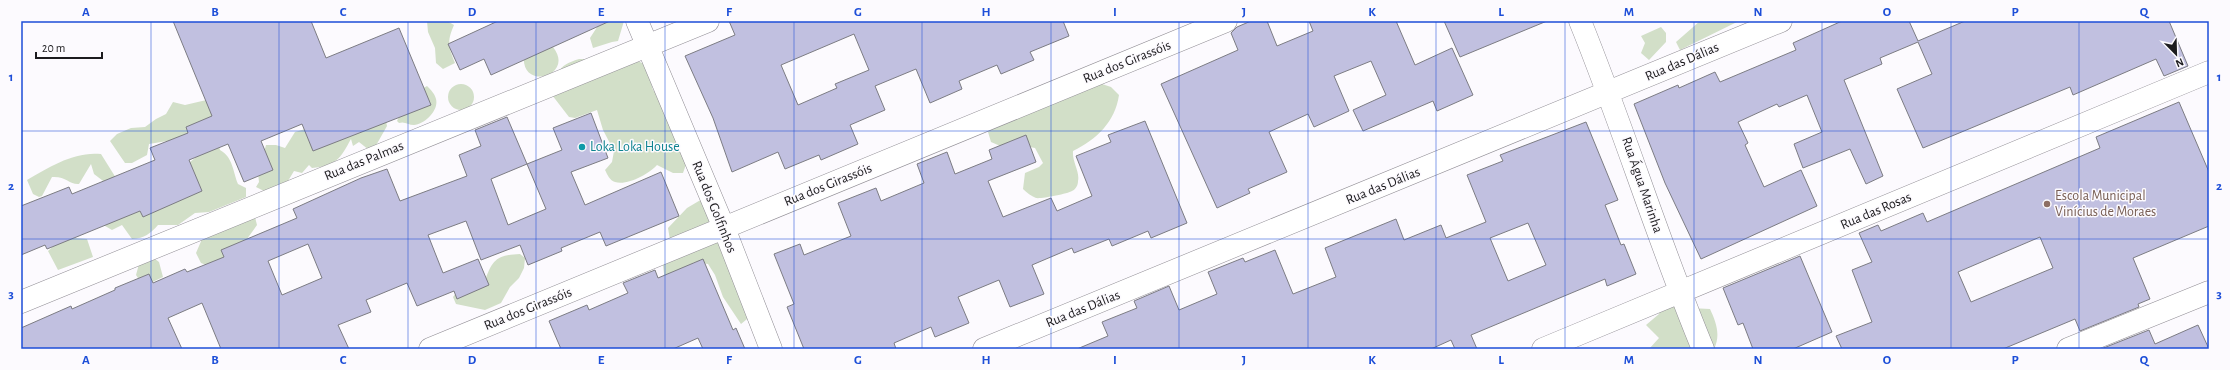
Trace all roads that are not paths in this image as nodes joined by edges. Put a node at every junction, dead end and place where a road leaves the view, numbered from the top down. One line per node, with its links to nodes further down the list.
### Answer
1 (637, 21): 6 (street, Rua dos Golfinhos)
2 (708, 21): 6 (street, Rua das Palmas)
3 (1226, 21): 9 (street, Rua dos Girassóis)
4 (1580, 21): 8 (street, Rua Água Marinha)
5 (1781, 21): 8 (street, Rua das Dálias)
6 (648, 46): 9 (street, Rua dos Golfinhos); 12 (street, Rua das Palmas)
7 (2209, 72): 10 (street, Rua das Rosas)
8 (1610, 93): 10 (street, Rua Água Marinha); 15 (street, Rua das Dálias)
9 (724, 228): 13 (street, Rua dos Girassóis); 14 (street, Rua dos Golfinhos)
10 (1679, 292): 16 (street, Rua das Rosas); 17 (street, Rua Água Marinha)
11 (2209, 292): 18 (street)
12 (21, 302)
13 (430, 349)
14 (771, 349)
15 (984, 349)
16 (1543, 349)
17 (1703, 349)
18 (2068, 349)

